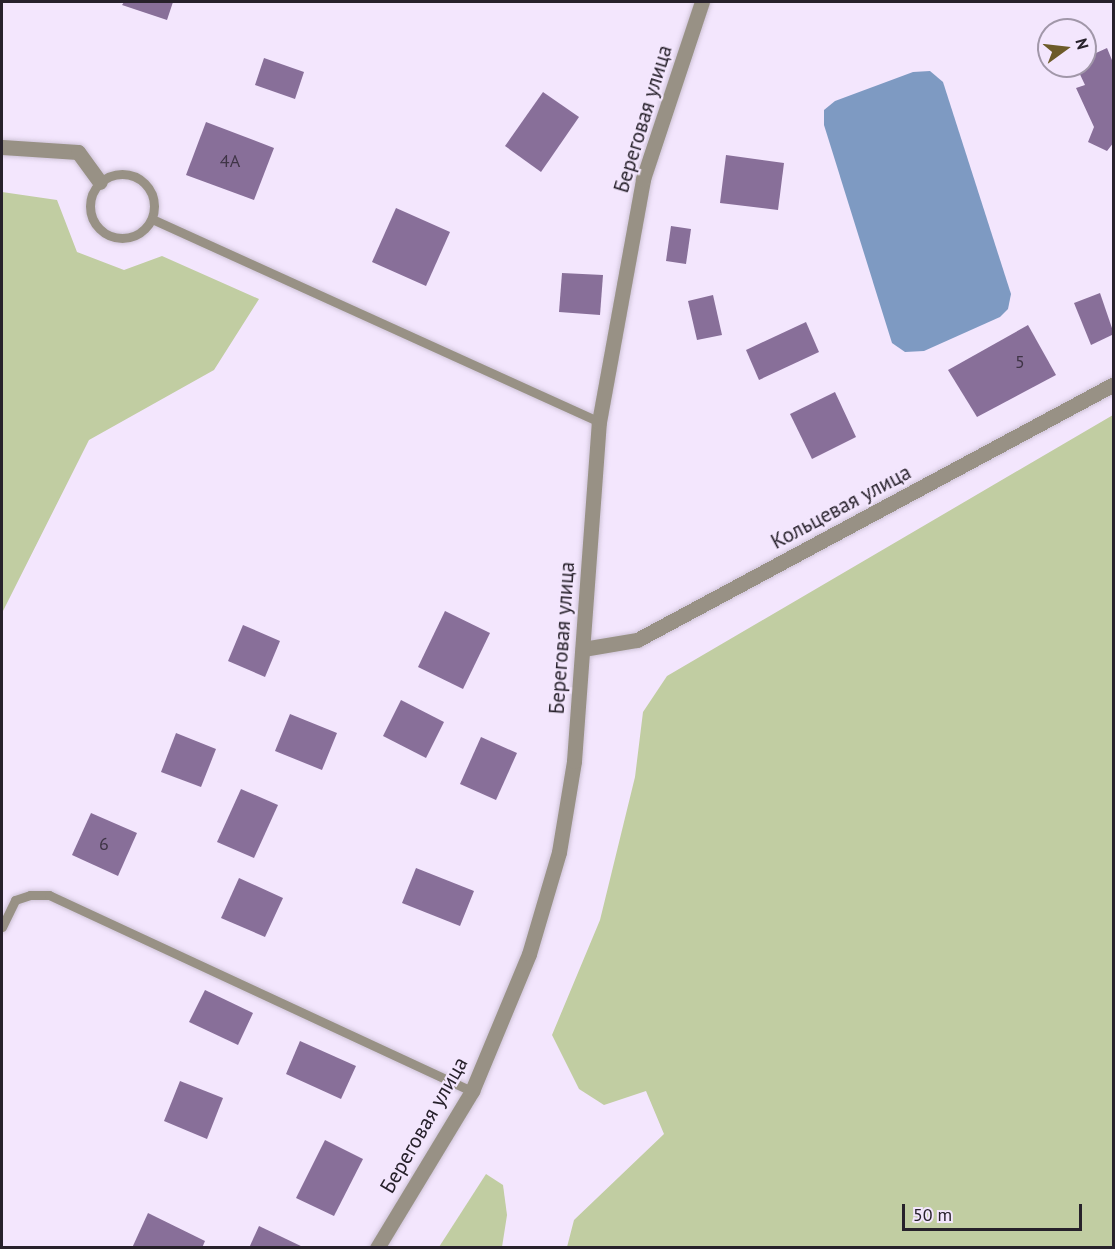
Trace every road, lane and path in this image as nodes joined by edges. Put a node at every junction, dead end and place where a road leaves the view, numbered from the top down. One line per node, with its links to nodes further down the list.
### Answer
1 (702, 2): 6 (street, Береговая улица)
2 (2, 147): 3 (street)
3 (100, 182): 4 (lane); 4 (lane)
4 (152, 219): 6 (lane)
5 (1113, 384): 7 (street, Кольцевая улица)
6 (599, 422): 7 (street, Береговая улица)
7 (583, 649): 9 (street, Береговая улица)
8 (2, 927): 9 (lane)
9 (472, 1091): 10 (street, Береговая улица)
10 (377, 1248)

